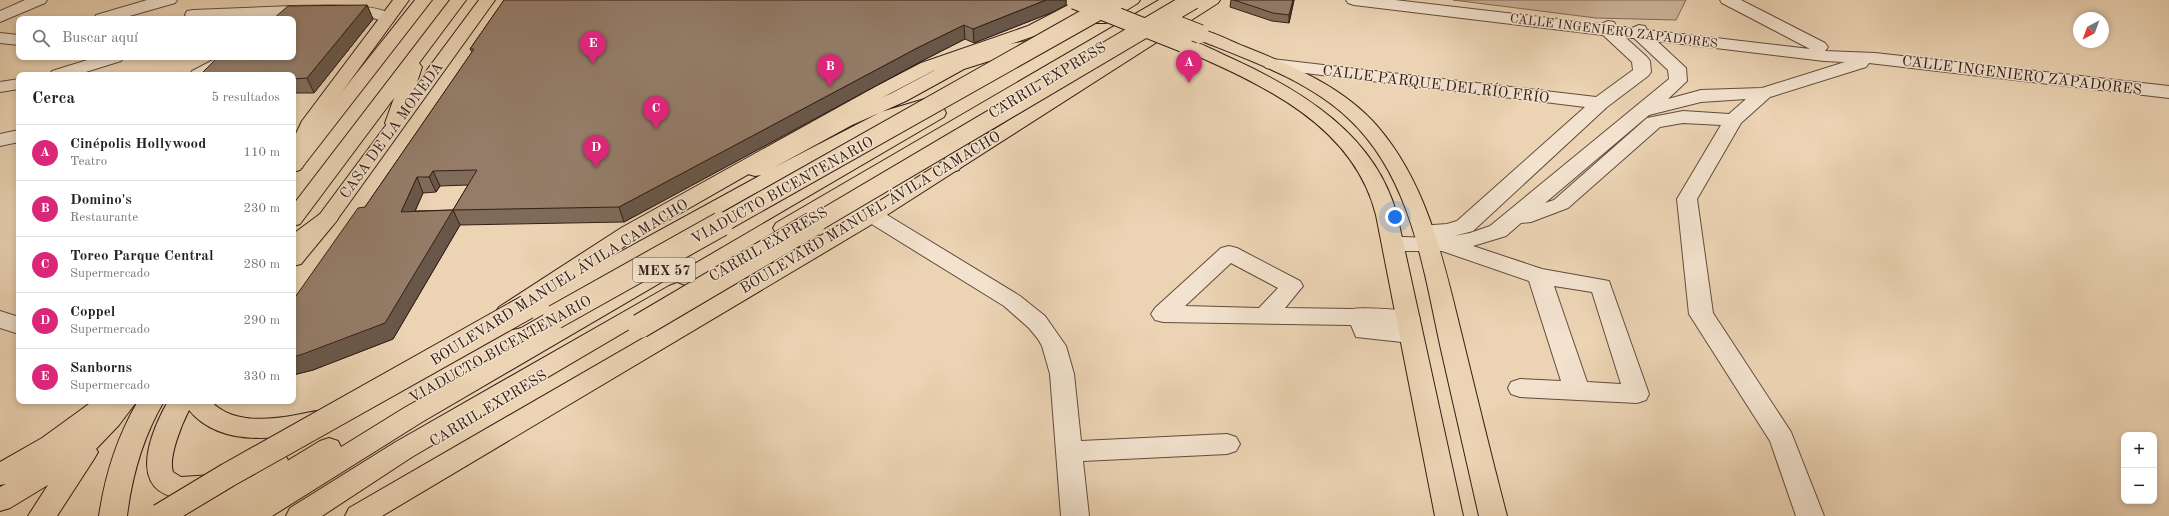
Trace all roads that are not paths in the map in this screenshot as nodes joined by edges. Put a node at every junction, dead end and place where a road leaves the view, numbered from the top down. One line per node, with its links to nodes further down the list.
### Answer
1 (39, 0): 23 (street)
2 (169, 0): 22 (street)
3 (401, 0): 24 (main road)
4 (424, 0): 61 (main road)
5 (458, 0): 33 (main road)
6 (487, 0): 56 (main road, CASA DE LA MONEDA)
7 (1075, 0): 30 (main road, bridge)
8 (1090, 0): 26 (main road, BOULEVARD MANUEL ÁVILA CAMACHO)
9 (1114, 0): 18 (main road)
10 (1118, 0): 101 (main road, VIADUCTO BICENTENARIO, bridge)
11 (1171, 0): 54 (main road, BOULEVARD MANUEL ÁVILA CAMACHO / MEX 57)
12 (1182, 0): 106 (main road, CARRIL EXPRESS)
13 (1194, 0): 107 (main road, bridge)
14 (1212, 0): 62 (main road, BOULEVARD MANUEL ÁVILA CAMACHO)
15 (1354, 0): 19 (street, CALLE INGENIERO ZAPADORES)
16 (1407, 0): 19 (street, CALLE INGENIERO ZAPADORES)
17 (1728, 0): 32 (street)
18 (1134, 4): 29 (main road, MEX 57); 30 (main road, bridge)
19 (1461, 6): 25 (street, CALLE INGENIERO ZAPADORES)
20 (291, 10): 21 (street); 24 (street)
21 (192, 11)
22 (111, 16)
23 (0, 17)
24 (387, 18): 60 (main road)
25 (1608, 26): 27 (street, CALLE INGENIERO ZAPADORES); 44 (street)
26 (1034, 30): 38 (main road); 46 (main road, BOULEVARD MANUEL ÁVILA CAMACHO)
27 (1639, 30): 32 (street, CALLE INGENIERO ZAPADORES); 34 (street, CALLE INGENIERO ZAPADORES); 50 (street)
28 (0, 38): 31 (street)
29 (1062, 39): 45 (main road, MEX 57); 53 (main road)
30 (1191, 39): 37 (main road); 47 (main road)
31 (16, 40)
32 (1819, 47): 34 (street, CALLE INGENIERO ZAPADORES)
33 (418, 50): 56 (main road); 64 (main road)
34 (1875, 58): 48 (street, CALLE INGENIERO ZAPADORES); 49 (street)
35 (106, 60): 39 (street)
36 (226, 60): 40 (street)
37 (1272, 64): 41 (main road); 51 (street, CALLE PARQUE DEL RÍO FRÍO)
38 (931, 70): 46 (main road); 59 (main road)
39 (68, 72)
40 (204, 72)
41 (1308, 83): 47 (main road); 69 (main road)
42 (16, 84): 43 (street)
43 (0, 87)
44 (1623, 87): 50 (street); 51 (street)
45 (977, 89): 63 (main road); 104 (main road, MEX 57)
46 (881, 91): 81 (main road, BOULEVARD MANUEL ÁVILA CAMACHO)
47 (1284, 92): 68 (main road)
48 (2169, 92)
49 (1764, 93): 52 (street); 55 (street)
50 (1659, 96): 52 (street)
51 (1600, 103): 69 (street)
52 (1642, 110): 67 (street)
53 (871, 111): 59 (main road); 63 (main road)
54 (969, 120): 62 (main road); 74 (main road, BOULEVARD MANUEL ÁVILA CAMACHO / MEX 57)
55 (1733, 120): 67 (street); 112 (street)
56 (395, 123): 66 (main road, CASA DE LA MONEDA)
57 (16, 137): 58 (street)
58 (0, 140)
59 (792, 148): 103 (main road, bridge)
60 (296, 157)
61 (296, 162)
62 (952, 166): 65 (main road, BOULEVARD MANUEL ÁVILA CAMACHO)
63 (743, 192): 81 (main road)
64 (296, 215)
65 (872, 215): 73 (main road, BOULEVARD MANUEL ÁVILA CAMACHO); 92 (street)
66 (326, 219): 70 (main road); 71 (main road, CASA DE LA MONEDA)
67 (1511, 222): 69 (street)
68 (1391, 237): 69 (street); 78 (main road)
69 (1434, 238): 72 (street); 111 (main road)
70 (296, 243)
71 (296, 255)
72 (1539, 276): 80 (street); 80 (street)
73 (750, 286): 74 (main road); 108 (main road, BOULEVARD MANUEL ÁVILA CAMACHO)
74 (655, 303): 105 (main road, BOULEVARD MANUEL ÁVILA CAMACHO / MEX 57)
75 (1267, 314): 75 (street); 78 (street)
76 (0, 319): 77 (street)
77 (16, 325)
78 (1410, 326): 110 (main road)
79 (1520, 388): 80 (street)
80 (1577, 391)
81 (381, 394): 89 (main road, BOULEVARD MANUEL ÁVILA CAMACHO)
82 (82, 404): 93 (main road)
83 (107, 404): 96 (main road)
84 (108, 404): 97 (main road)
85 (122, 404): 90 (main road)
86 (150, 404): 99 (main road)
87 (180, 404): 95 (main road)
88 (198, 404): 89 (main road)
89 (359, 408): 95 (main road, BOULEVARD MANUEL ÁVILA CAMACHO)
90 (95, 436): 94 (main road); 98 (main road)
91 (1227, 444): 92 (street)
92 (1069, 452): 109 (street)
93 (0, 464)
94 (77, 467): 100 (main road); 102 (main road)
95 (264, 467): 101 (main road, BOULEVARD MANUEL ÁVILA CAMACHO)
96 (0, 475)
97 (0, 494)
98 (0, 500)
99 (114, 508)
100 (0, 509)
101 (201, 513)
102 (42, 516)
103 (160, 516)
104 (250, 516)
105 (300, 516)
106 (314, 516)
107 (324, 516)
108 (360, 516)
109 (1075, 516)
110 (1449, 516)
111 (1493, 516)
112 (1810, 516)

